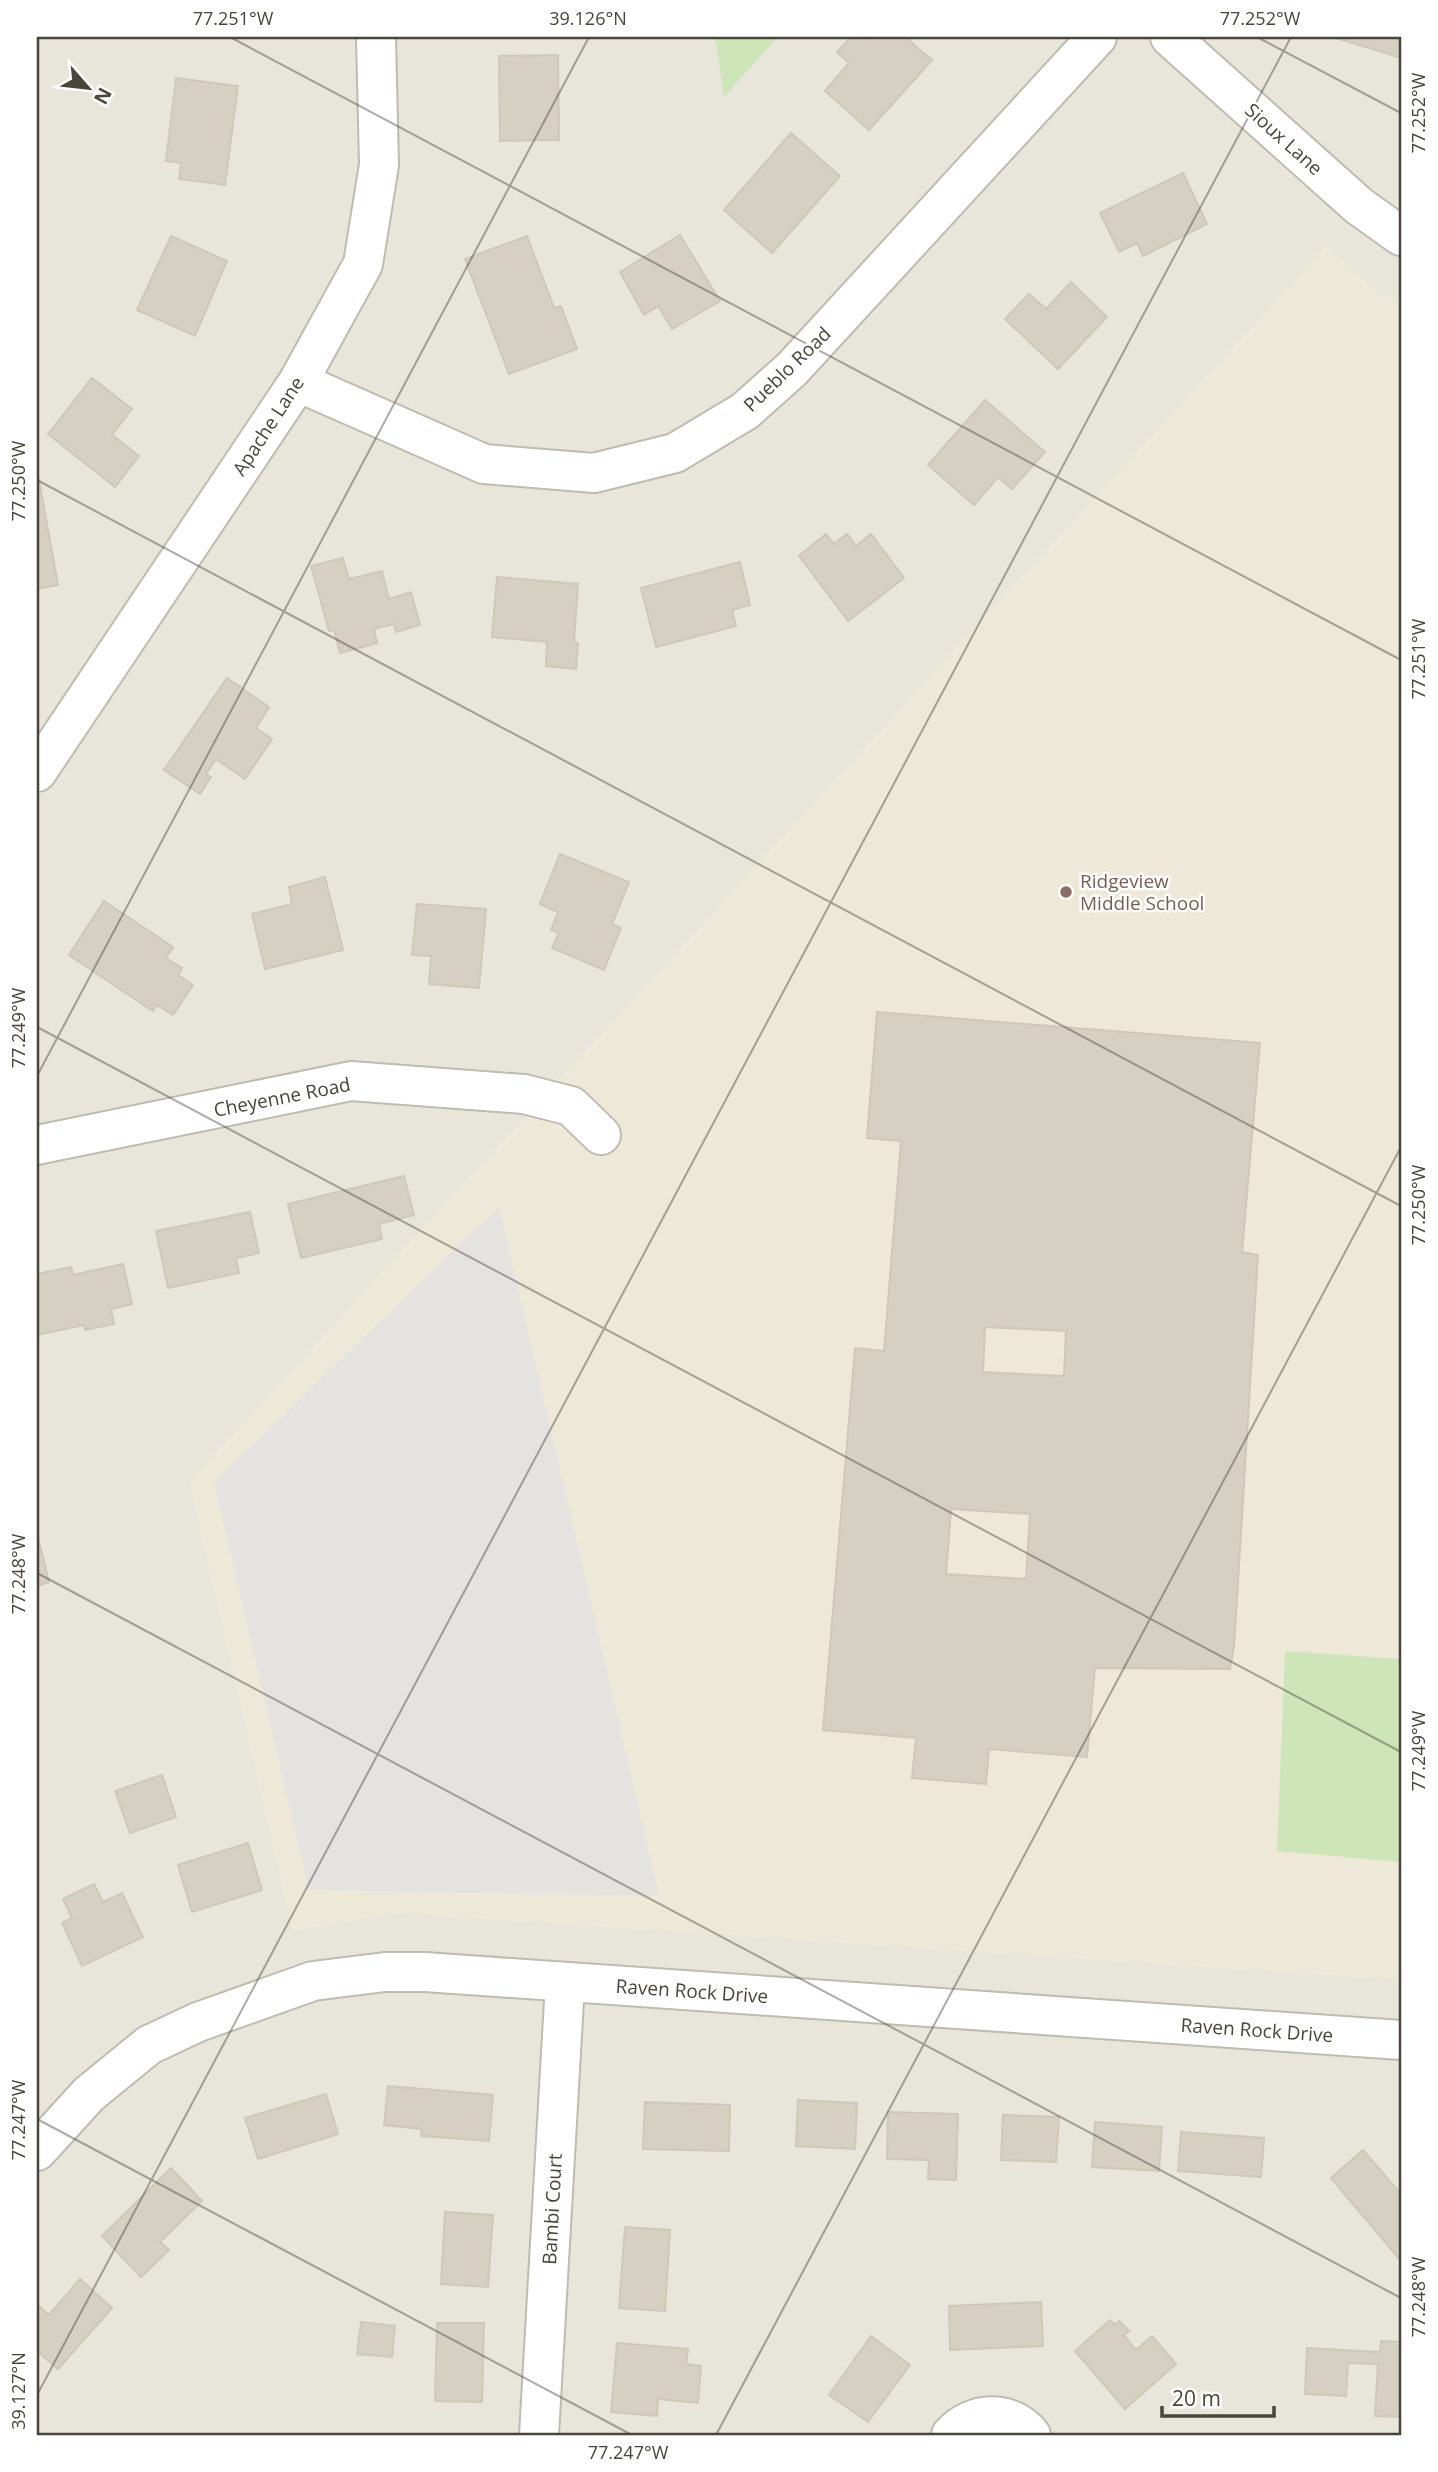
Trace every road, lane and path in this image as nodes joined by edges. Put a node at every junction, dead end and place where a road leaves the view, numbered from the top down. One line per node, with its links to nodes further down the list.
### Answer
1 (376, 37): 5 (street, Apache Lane)
2 (1097, 37): 5 (street, Pueblo Road)
3 (1170, 37): 4 (street, Sioux Lane)
4 (1401, 236)
5 (298, 382): 6 (street, Apache Lane)
6 (38, 767)
7 (601, 1135): 8 (street, Cheyenne Road)
8 (37, 1145)
9 (565, 1983): 10 (street, Raven Rock Drive); 11 (street, Raven Rock Drive); 12 (street, Bambi Court)
10 (1401, 2039)
11 (37, 2151)
12 (539, 2435)
13 (951, 2435): 14 (street)
14 (1031, 2435)

